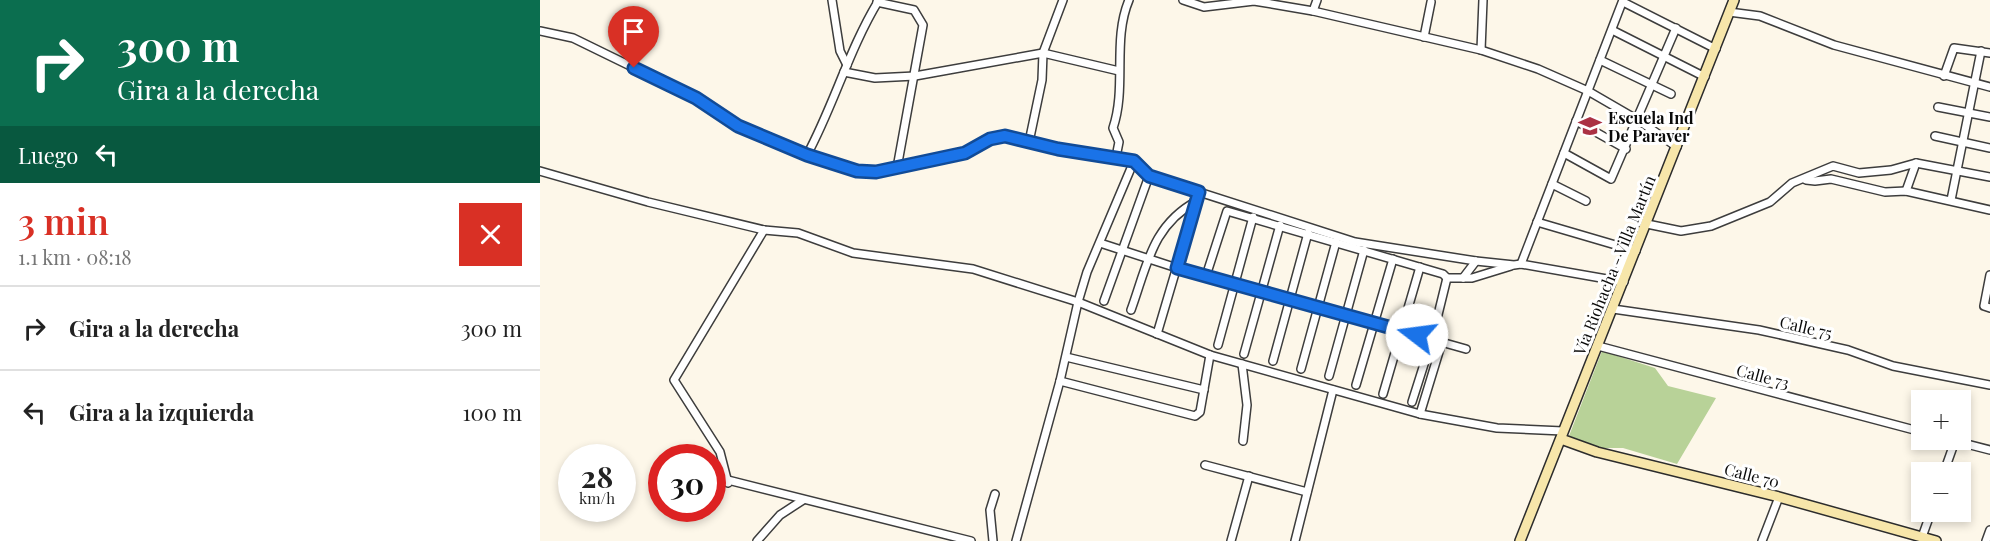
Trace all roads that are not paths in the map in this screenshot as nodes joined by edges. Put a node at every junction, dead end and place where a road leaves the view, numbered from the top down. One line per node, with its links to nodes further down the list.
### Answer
1 (832, 0): 24 (street)
2 (1063, 0): 20 (street)
3 (1129, 0): 25 (street)
4 (1183, 0): 11 (street)
5 (1317, 0): 11 (street)
6 (1483, 0): 18 (street)
7 (1734, 0): 12 (main road, Vía Riohacha - Villa Martín)
8 (878, 1): 24 (street); 26 (street)
9 (1623, 1): 13 (street); 14 (street)
10 (1431, 2): 16 (street)
11 (1313, 12): 16 (street)
12 (1729, 12): 17 (main road, Vía Riohacha - Villa Martín); 27 (street)
13 (1676, 28): 17 (street); 22 (street)
14 (1612, 30): 22 (street); 23 (street)
15 (540, 31): 46 (street)
16 (1424, 37): 18 (street)
17 (1716, 49): 28 (main road, Vía Riohacha - Villa Martín)
18 (1481, 50): 32 (street)
19 (1982, 51): 21 (street); 27 (street); 29 (street)
20 (1043, 53): 25 (street); 26 (street); 40 (street)
21 (1990, 54)
22 (1664, 57): 28 (street); 30 (street)
23 (1600, 60): 30 (street); 32 (street)
24 (845, 69): 26 (street); 46 (street)
25 (1119, 71): 47 (street)
26 (915, 76): 50 (street)
27 (1944, 76): 29 (street)
28 (1705, 77): 42 (main road, Vía Riohacha - Villa Martín)
29 (1975, 84): 31 (street); 35 (street)
30 (1652, 85): 33 (street); 37 (street)
31 (1990, 87)
32 (1588, 91): 37 (street); 38 (street)
33 (1671, 94)
34 (1938, 107): 35 (street)
35 (1968, 113): 36 (street); 41 (street)
36 (1990, 117)
37 (1638, 120): 42 (street); 44 (street)
38 (1576, 121): 44 (street); 45 (street)
39 (1935, 136): 41 (street)
40 (1029, 142): 47 (street); 50 (street)
41 (1962, 142): 43 (street); 52 (street)
42 (1677, 147): 65 (main road, Vía Riohacha - Villa Martín)
43 (1990, 148)
44 (1626, 149): 45 (street)
45 (1564, 153): 56 (street)
46 (807, 155): 50 (street)
47 (1116, 157): 48 (street)
48 (1134, 161): 53 (street); 70 (street)
49 (1916, 163): 52 (street); 55 (street); 57 (street)
50 (897, 168)
51 (540, 171): 67 (street)
52 (1957, 171): 54 (street); 59 (street)
53 (1149, 176): 58 (street); 71 (street)
54 (1990, 177)
55 (1806, 180): 57 (street); 65 (street)
56 (1552, 184): 61 (street); 64 (street)
57 (1906, 191): 59 (street)
58 (1199, 192): 60 (street); 76 (street)
59 (1951, 200): 62 (street)
60 (1197, 201): 74 (street); 79 (street)
61 (1586, 201)
62 (1990, 210)
63 (1253, 217): 66 (street); 81 (street); 85 (street)
64 (1537, 222): 73 (street); 77 (street)
65 (1647, 224): 73 (main road, Vía Riohacha - Villa Martín)
66 (1280, 225): 68 (street); 86 (street)
67 (764, 230): 89 (street); 125 (street)
68 (1308, 233): 69 (street); 87 (street)
69 (1336, 242): 72 (street); 90 (street)
70 (1100, 243): 71 (street); 89 (street)
71 (1123, 250): 74 (street); 88 (street)
72 (1364, 250): 75 (street); 94 (street)
73 (1632, 250): 84 (main road, Vía Riohacha - Villa Martín)
74 (1149, 259): 79 (street); 93 (street)
75 (1393, 259): 78 (street); 95 (street)
76 (1476, 261): 77 (street); 83 (street)
77 (1517, 265): 83 (street); 84 (street)
78 (1420, 267): 82 (street); 96 (street)
79 (1177, 268): 81 (street); 97 (street)
80 (1990, 275): 91 (street)
81 (1206, 276): 85 (street)
82 (1447, 278): 83 (street); 98 (street)
83 (1463, 278)
84 (1620, 281): 92 (main road, Vía Riohacha - Villa Martín)
85 (1234, 284): 86 (street); 100 (street)
86 (1262, 292): 87 (street); 103 (street)
87 (1288, 299): 90 (street); 106 (street)
88 (1104, 301)
89 (1078, 302): 97 (street); 105 (street)
90 (1317, 307): 94 (street); 108 (street)
91 (1987, 307)
92 (1613, 309): 101 (main road, Vía Riohacha - Villa Martín); 112 (street, Calle 75)
93 (1131, 310)
94 (1345, 315): 95 (street); 109 (street)
95 (1374, 323): 96 (street); 111 (street)
96 (1402, 331): 98 (street); 115 (street)
97 (1157, 334): 104 (street)
98 (1432, 339): 99 (street); 116 (street)
99 (1442, 342): 102 (street); 117 (street)
100 (1218, 345)
101 (1598, 346): 118 (street, Calle 73); 119 (main road, Vía Riohacha - Villa Martín)
102 (1466, 349)
103 (1244, 354)
104 (1210, 355): 107 (street); 113 (street)
105 (1066, 357): 110 (street); 113 (street)
106 (1273, 361)
107 (1242, 364): 114 (street); 120 (street)
108 (1301, 369)
109 (1329, 376)
110 (1060, 381): 113 (street); 136 (street)
111 (1356, 385)
112 (1990, 385)
113 (1204, 390)
114 (1333, 390): 117 (street); 126 (street)
115 (1383, 394)
116 (1412, 402)
117 (1419, 414): 119 (street)
118 (1911, 429)
119 (1562, 435): 128 (main road, Calle 70); 139 (main road, Vía Riohacha - Villa Martín)
120 (1244, 441)
121 (1971, 445): 122 (street)
122 (1990, 450)
123 (1205, 465): 124 (street)
124 (1249, 476): 126 (street); 137 (street)
125 (728, 483): 129 (street)
126 (1307, 492): 138 (street)
127 (995, 494): 135 (street)
128 (1779, 497): 132 (main road, Calle 70); 140 (street)
129 (803, 500): 133 (street); 134 (street)
130 (1927, 522): 132 (street)
131 (1990, 530): 142 (street)
132 (1922, 537): 141 (main road, Calle 70)
133 (757, 541)
134 (971, 541)
135 (993, 541)
136 (1017, 541)
137 (1231, 541)
138 (1295, 541)
139 (1520, 541)
140 (1762, 541)
141 (1936, 541)
142 (1986, 541)

